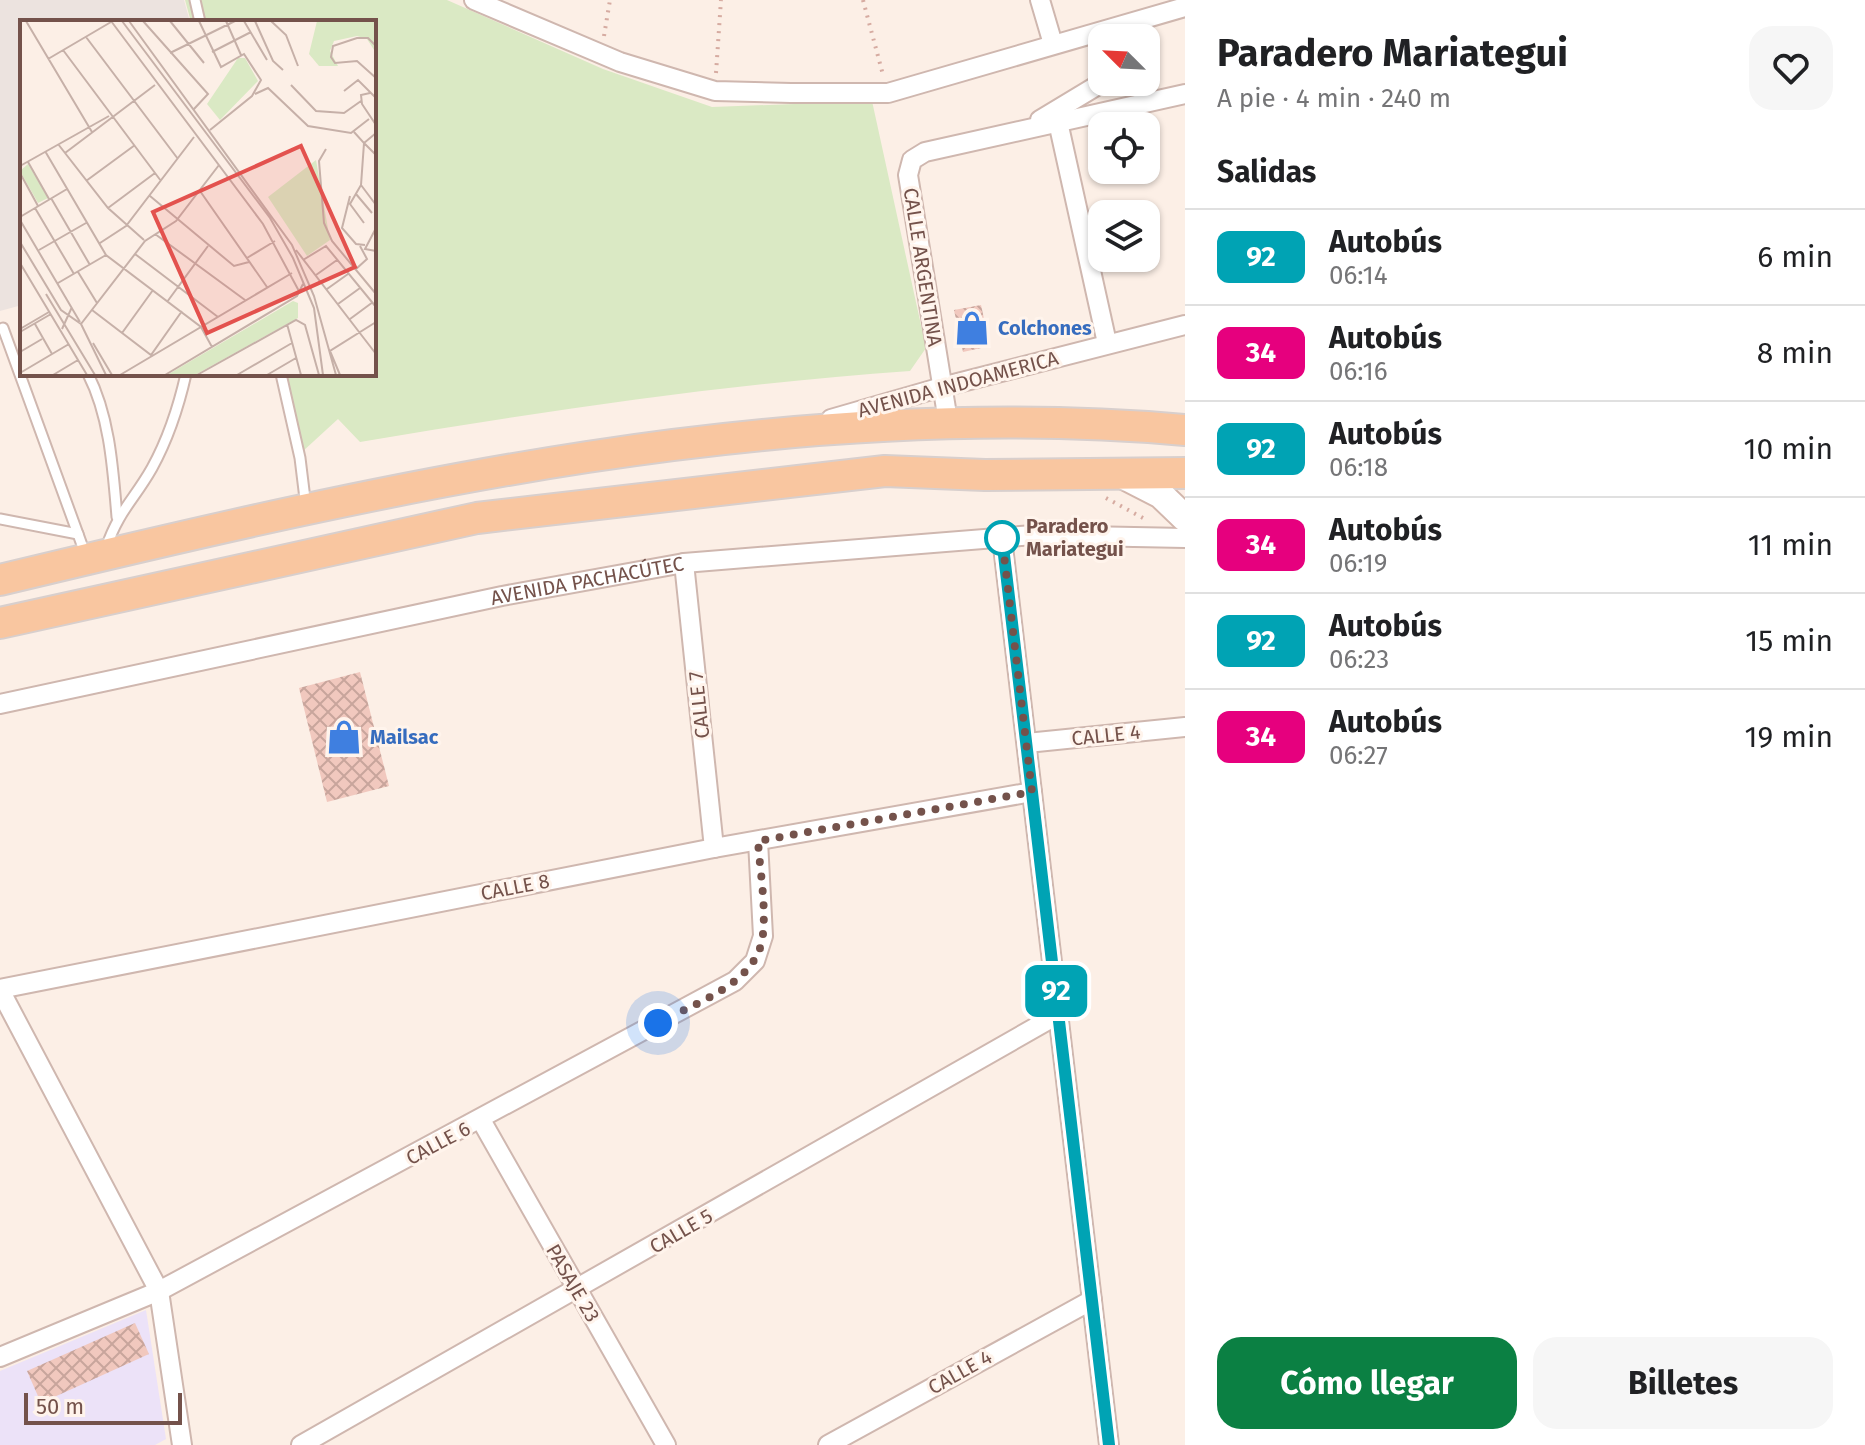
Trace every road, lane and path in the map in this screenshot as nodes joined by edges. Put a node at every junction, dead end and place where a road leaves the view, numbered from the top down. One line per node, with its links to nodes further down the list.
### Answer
1 (195, 0): 8 (lane)
2 (474, 0): 12 (street)
3 (610, 0): 12 (path)
4 (721, 0): 13 (path)
5 (863, 0): 15 (path)
6 (1040, 0): 11 (street)
7 (1185, 7): 9 (street)
8 (200, 20)
9 (1125, 24)
10 (1088, 34): 11 (street)
11 (1053, 44): 15 (street)
12 (601, 54): 13 (street)
13 (715, 91): 15 (street)
14 (1088, 91): 18 (street)
15 (888, 93)
16 (1185, 94): 17 (street)
17 (1058, 122): 18 (street); 21 (street)
18 (1024, 130): 27 (street, CALLE ARGENTINA)
19 (1185, 325): 21 (street, AVENIDA INDOAMERICA)
20 (3, 328): 22 (lane)
21 (1107, 343): 27 (street, AVENIDA INDOAMERICA)
22 (20, 371)
23 (22, 376): 41 (lane)
24 (89, 376): 36 (lane)
25 (186, 376): 36 (lane)
26 (281, 376): 35 (lane)
27 (942, 387): 28 (street, CALLE ARGENTINA); 30 (street, AVENIDA INDOAMERICA)
28 (948, 421): 29 (main road); 30 (main road)
29 (1185, 430)
30 (778, 435): 31 (main road)
31 (720, 442): 34 (main road); 35 (main road)
32 (1113, 471): 33 (main road); 34 (main road); 37 (street)
33 (1185, 473)
34 (723, 488): 44 (main road)
35 (306, 510): 41 (main road)
36 (117, 517): 41 (lane)
37 (1185, 518)
38 (0, 519): 41 (lane)
39 (1002, 538): 40 (street, AVENIDA PACHACÚTEC); 42 (street, AVENIDA PACHACÚTEC); 47 (street)
40 (1185, 538)
41 (90, 549): 43 (main road)
42 (684, 563): 45 (street, AVENIDA PACHACÚTEC); 50 (street, CALLE 7)
43 (0, 580)
44 (0, 623)
45 (0, 704)
46 (1185, 727): 47 (street, CALLE 4)
47 (1027, 743): 48 (street)
48 (1032, 792): 49 (street, CALLE 8); 52 (street)
49 (758, 841): 50 (street, CALLE 8); 53 (street, CALLE 6)
50 (714, 848): 51 (street, CALLE 8)
51 (0, 990): 55 (street)
52 (1059, 1014): 54 (street, CALLE 5); 56 (street)
53 (481, 1120): 54 (street, PASAJE 23); 55 (street, CALLE 6)
54 (577, 1290): 59 (street, CALLE 5); 60 (street, PASAJE 23)
55 (159, 1291): 57 (street, CALLE 6); 58 (street)
56 (1092, 1300): 61 (street, CALLE 4); 62 (street)
57 (0, 1357)
58 (182, 1445)
59 (301, 1445)
60 (666, 1445)
61 (828, 1445)
62 (1109, 1445)

